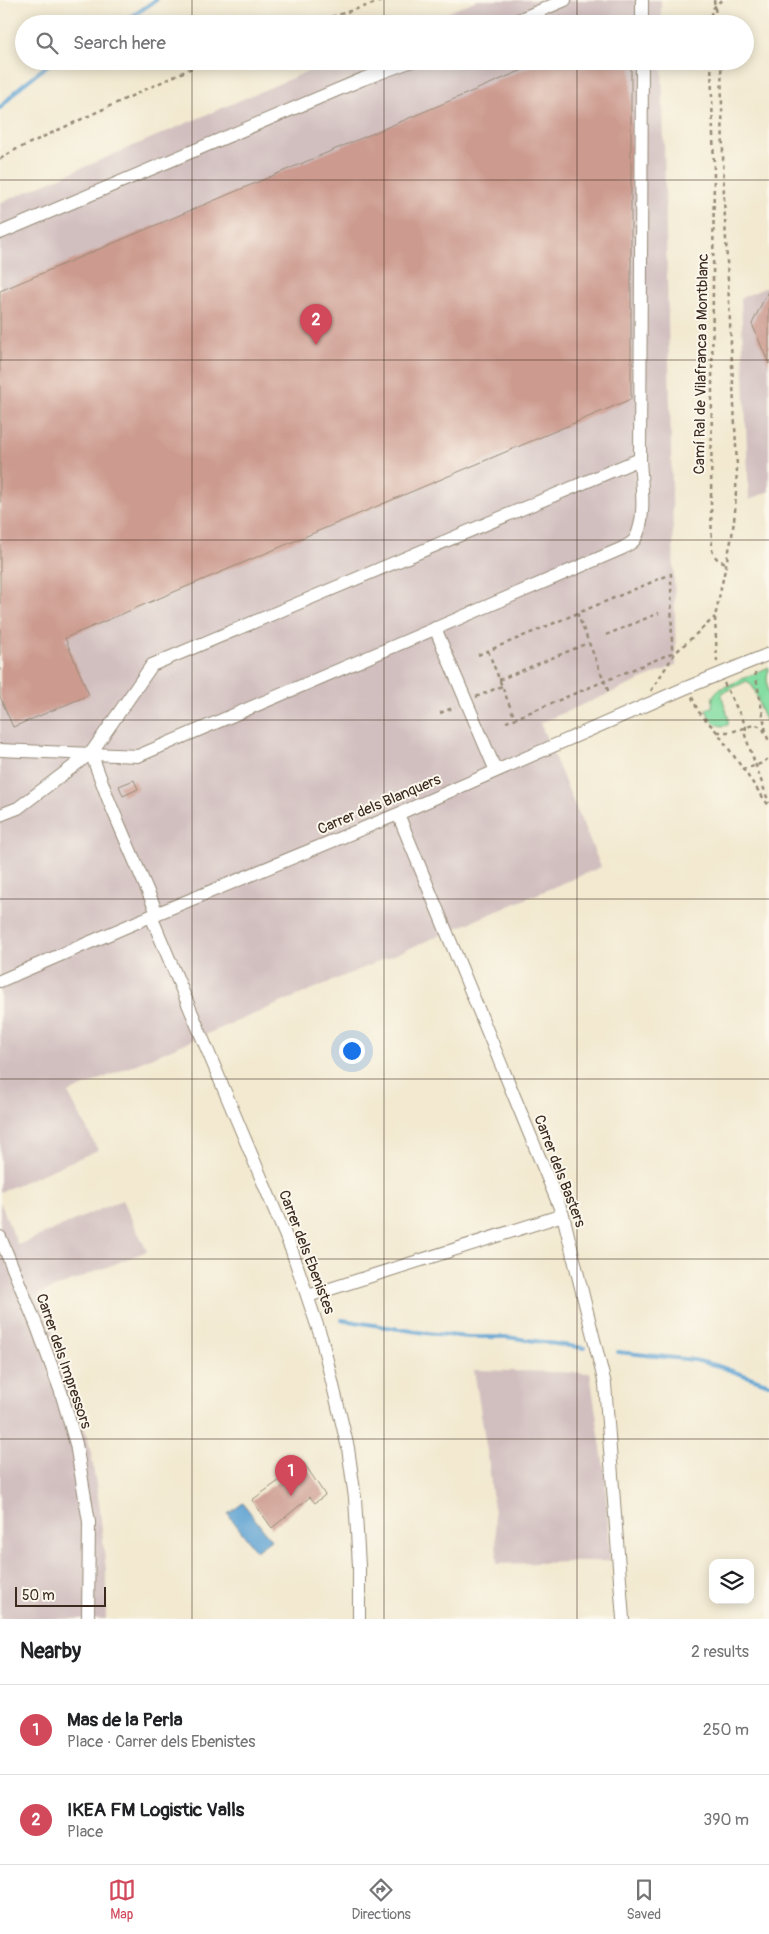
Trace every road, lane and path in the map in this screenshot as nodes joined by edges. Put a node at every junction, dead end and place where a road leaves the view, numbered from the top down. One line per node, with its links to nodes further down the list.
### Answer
1 (385, 0): 7 (path)
2 (565, 0): 8 (street)
3 (642, 0): 9 (street)
4 (714, 0): 6 (path)
5 (722, 0): 6 (path)
6 (714, 5): 10 (path); 11 (path)
7 (338, 15)
8 (530, 15)
9 (642, 15)
10 (710, 15)
11 (716, 15)
12 (188, 70): 17 (path)
13 (388, 70): 18 (street)
14 (642, 70): 19 (street)
15 (711, 70): 20 (path, Camí Ral de Vilafranca a Montblanc)
16 (721, 70): 20 (path)
17 (0, 159)
18 (0, 233)
19 (640, 459): 24 (street); 49 (street)
20 (727, 563): 23 (path)
21 (577, 613): 26 (path); 27 (path); 33 (path)
22 (659, 613): 25 (path)
23 (715, 617): 30 (path); 39 (path)
24 (435, 628): 49 (street); 53 (street)
25 (606, 635)
26 (588, 643): 32 (path); 33 (path)
27 (488, 651): 29 (path); 32 (path)
28 (769, 654): 36 (street, Carrer dels Blanquers)
29 (478, 655)
30 (711, 660)
31 (756, 673): 46 (path)
32 (499, 680): 34 (path)
33 (604, 681): 37 (path); 42 (path)
34 (502, 686): 38 (path); 42 (path)
35 (725, 686): 44 (path)
36 (688, 687): 39 (street, Carrer dels Blanquers); 45 (path)
37 (609, 693)
38 (475, 698)
39 (646, 705): 53 (street, Carrer dels Blanquers)
40 (451, 708): 41 (path)
41 (440, 713)
42 (515, 719): 43 (path)
43 (504, 723)
44 (746, 726): 45 (path); 46 (path); 51 (path)
45 (717, 732): 52 (path)
46 (766, 732): 47 (path)
47 (769, 742)
48 (0, 750): 49 (street)
49 (91, 753): 56 (street); 57 (street, Carrer dels Ebenistes)
50 (769, 757): 51 (path)
51 (755, 766): 52 (path); 54 (path)
52 (742, 769): 54 (path)
53 (496, 771): 55 (street, Carrer dels Blanquers)
54 (769, 804)
55 (398, 814): 57 (street, Carrer dels Blanquers); 59 (street, Carrer dels Basters)
56 (0, 815)
57 (154, 914): 58 (street, Carrer dels Blanquers); 61 (street, Carrer dels Ebenistes)
58 (0, 981)
59 (563, 1215): 61 (street); 64 (street, Carrer dels Basters)
60 (0, 1237): 62 (street, Carrer dels Impressors)
61 (308, 1296): 63 (street, Carrer dels Ebenistes)
62 (88, 1619)
63 (359, 1619)
64 (623, 1619)

